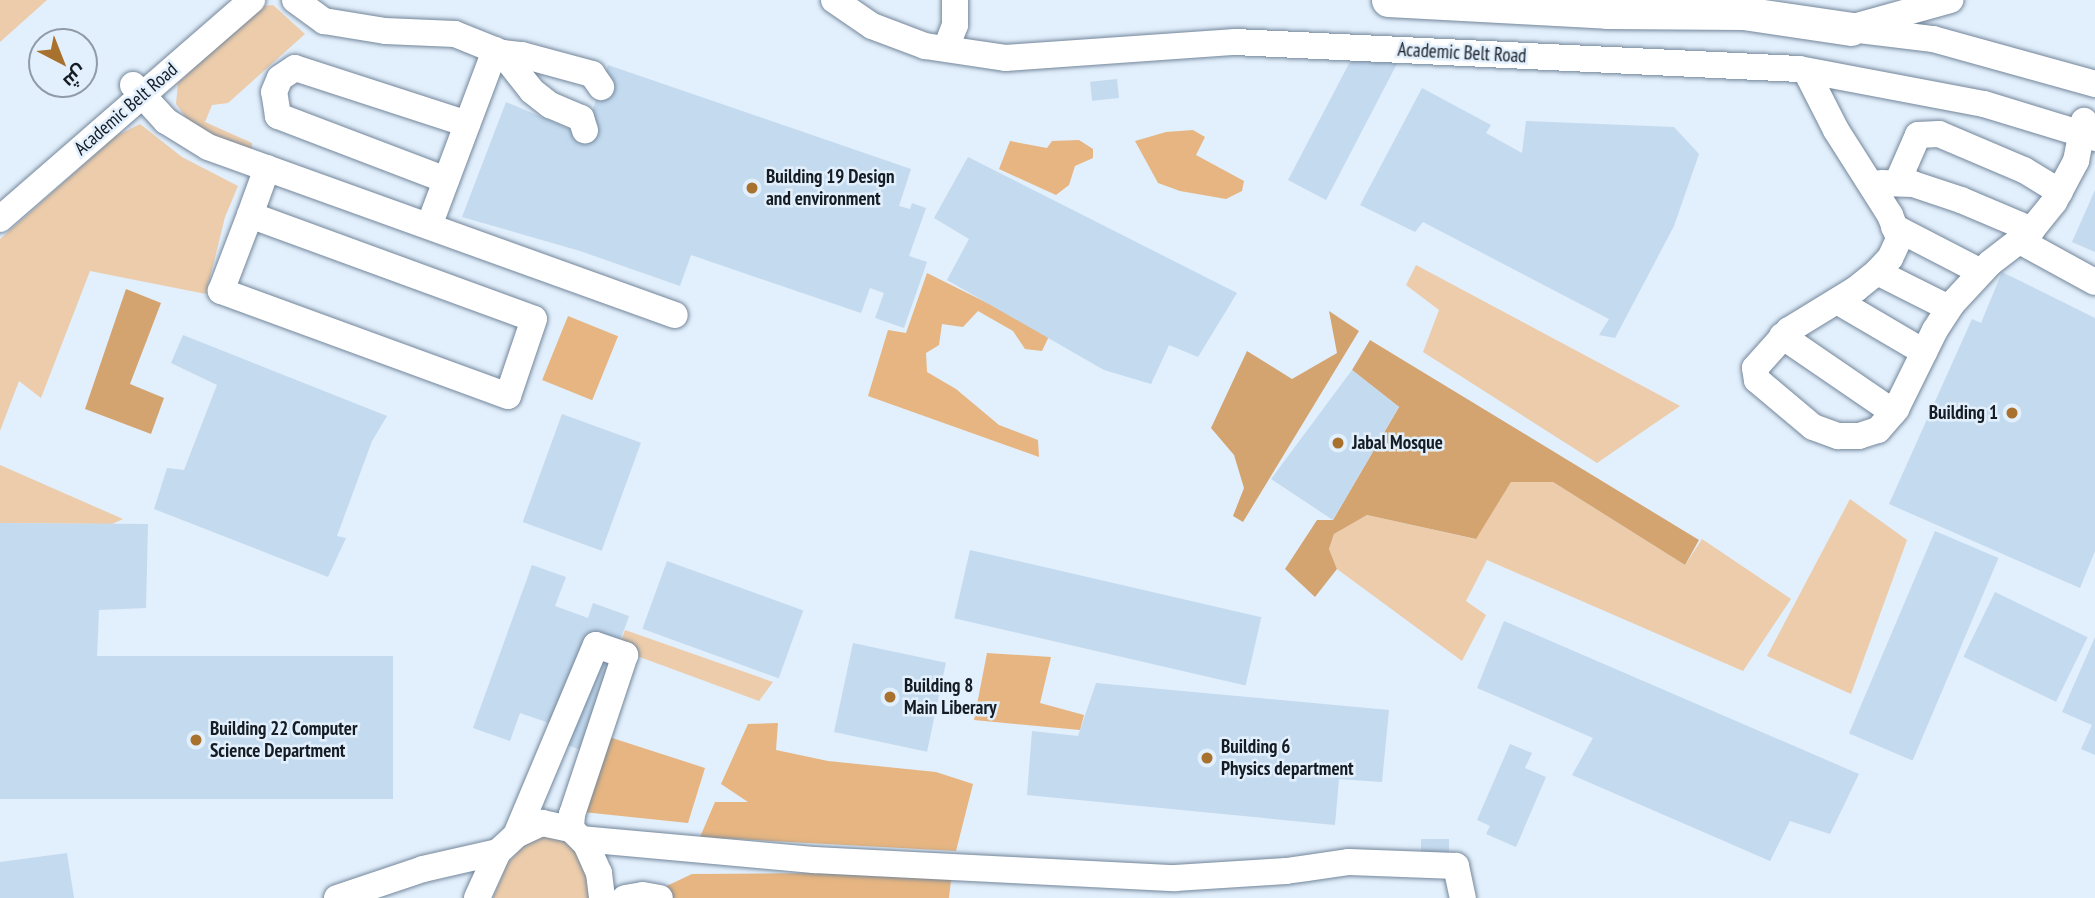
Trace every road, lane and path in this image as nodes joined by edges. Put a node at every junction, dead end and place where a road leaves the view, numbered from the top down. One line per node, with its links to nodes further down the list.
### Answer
1 (229, 0): 17 (street, Academic Belt Road)
2 (252, 0): 17 (street, Academic Belt Road)
3 (295, 0): 12 (street)
4 (834, 0): 14 (street, Academic Belt Road)
5 (862, 0): 11 (street, Academic Belt Road)
6 (955, 0): 11 (street)
7 (1388, 0): 9 (main road)
8 (1950, 0): 10 (street)
9 (1614, 6): 10 (main road)
10 (1851, 29): 15 (street)
11 (950, 38): 21 (street, Academic Belt Road)
12 (499, 52): 13 (street); 18 (street); 19 (street)
13 (568, 68): 16 (street); 18 (street)
14 (1806, 71): 21 (street, Academic Belt Road); 24 (street)
15 (2095, 84)
16 (601, 87)
17 (137, 90): 22 (street); 27 (street, Academic Belt Road); 29 (street, Academic Belt Road)
18 (556, 108): 20 (street)
19 (467, 124): 23 (street); 23 (street)
20 (586, 130)
21 (2089, 130): 26 (street)
22 (267, 168): 28 (street); 30 (street)
23 (446, 180): 30 (street)
24 (1869, 183): 25 (street); 31 (street)
25 (1897, 183): 26 (street); 32 (street)
26 (2060, 192): 32 (street)
27 (0, 201)
28 (250, 215): 28 (street)
29 (0, 219)
30 (429, 226): 38 (street)
31 (1894, 227): 33 (street); 34 (street)
32 (2026, 236): 34 (street); 35 (street)
33 (1877, 272): 36 (street); 37 (street)
34 (1980, 272): 37 (street)
35 (2095, 282)
36 (1836, 301): 39 (street); 40 (street)
37 (1949, 308): 40 (street)
38 (675, 315)
39 (1782, 336): 41 (street); 41 (street)
40 (1924, 352): 41 (street)
41 (1893, 412)
42 (576, 834): 43 (street); 43 (street); 46 (street); 49 (street)
43 (507, 844): 44 (street); 45 (street)
44 (337, 898)
45 (477, 898)
46 (601, 898)
47 (625, 898): 48 (street)
48 (660, 898)
49 (1463, 898)

